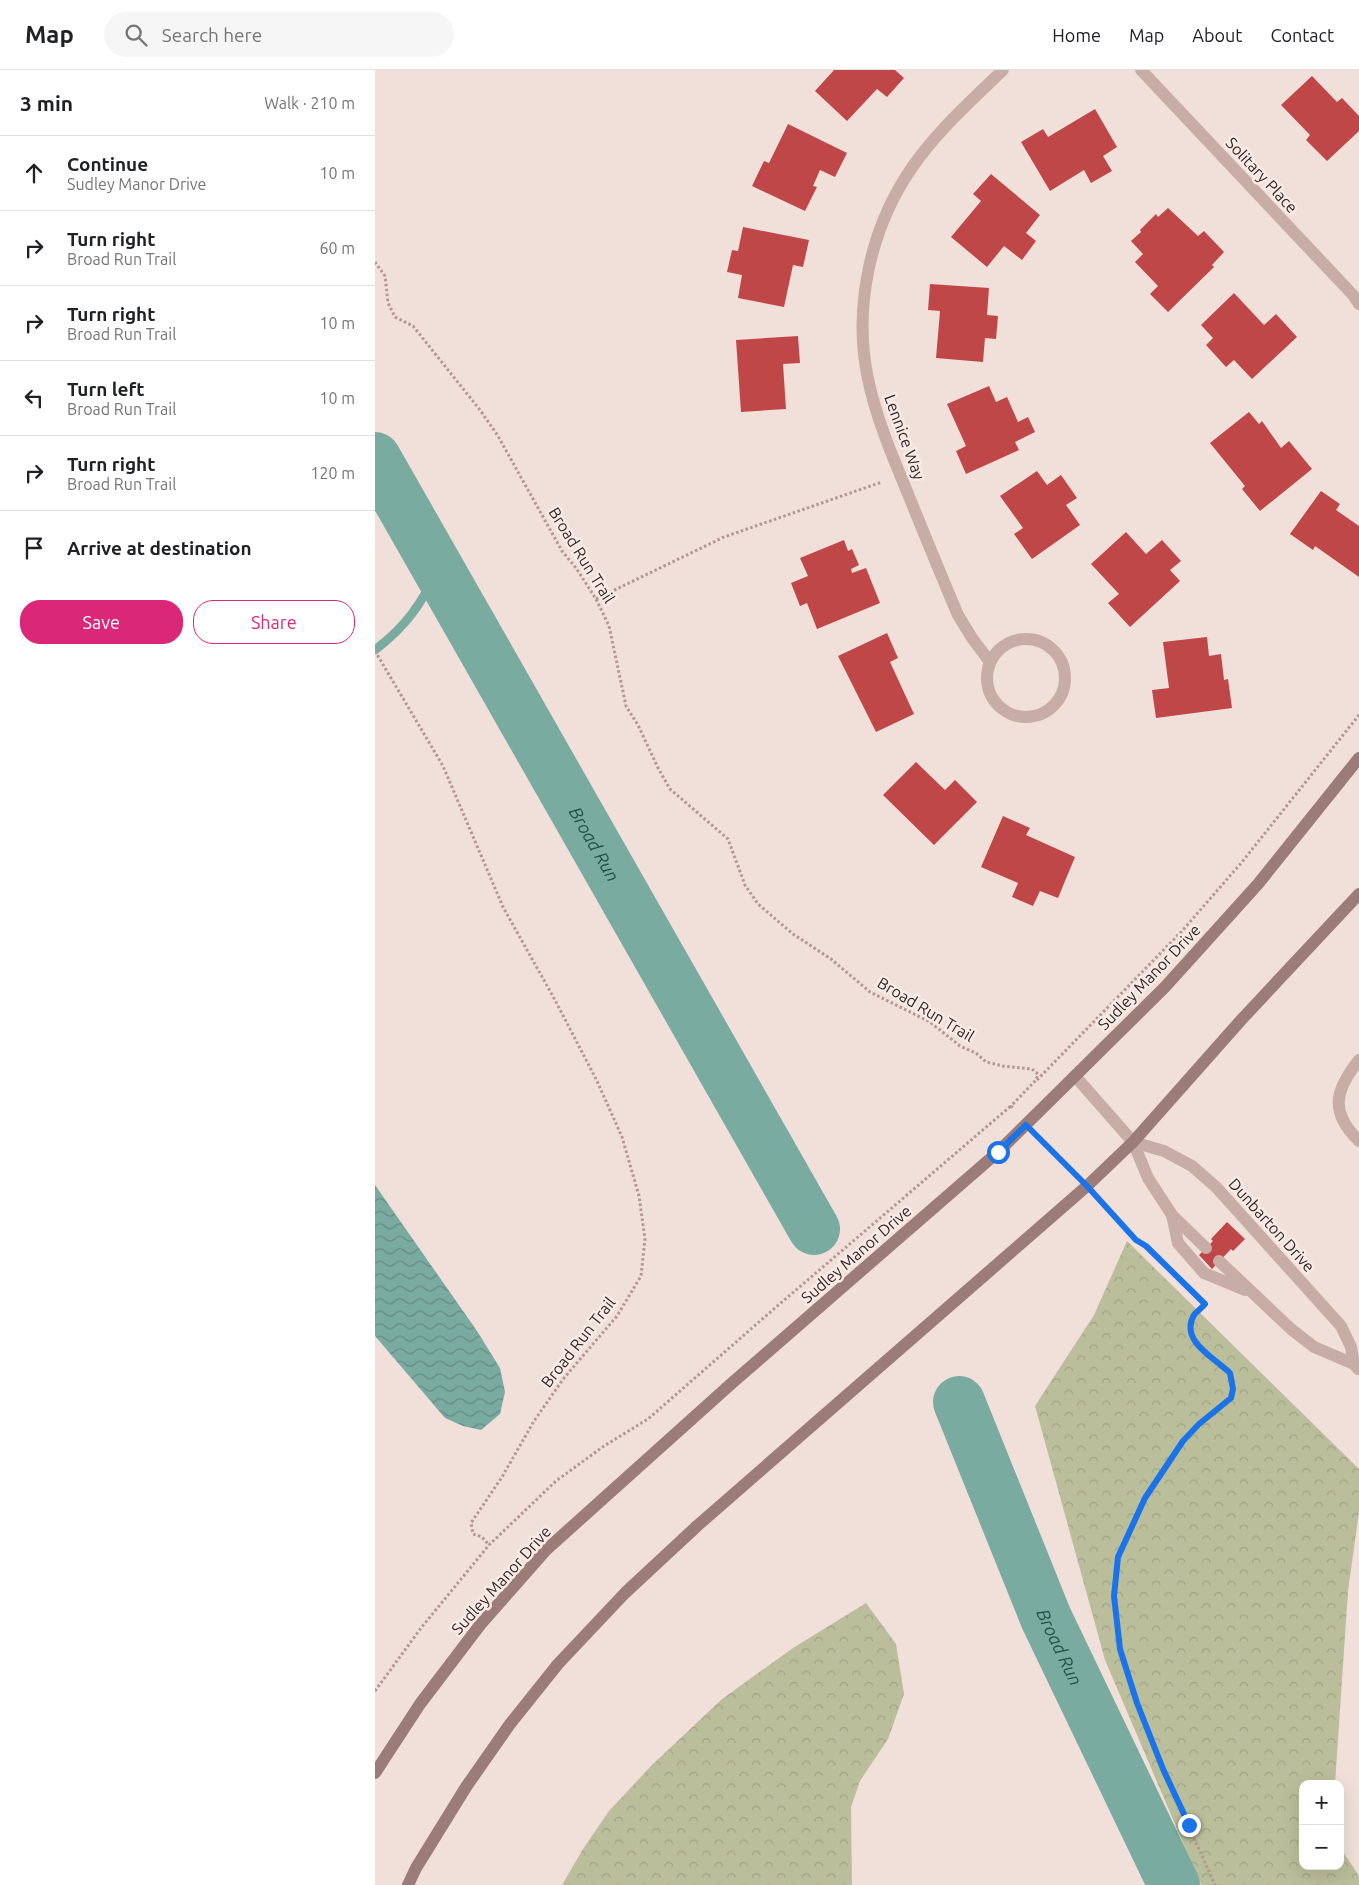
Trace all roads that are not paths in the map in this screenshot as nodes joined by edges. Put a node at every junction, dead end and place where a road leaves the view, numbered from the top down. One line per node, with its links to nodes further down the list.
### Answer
1 (1003, 70): 4 (street, Lennice Way)
2 (1141, 70): 3 (street, Solitary Place)
3 (1359, 304)
4 (990, 662): 4 (street)
5 (1359, 758): 8 (main road, Sudley Manor Drive)
6 (1359, 894): 10 (main road)
7 (1359, 1060): 9 (street)
8 (1075, 1076): 10 (street, Dunbarton Drive); 16 (main road, Sudley Manor Drive)
9 (1359, 1141)
10 (1133, 1142): 11 (street, Dunbarton Drive); 15 (street, Dunbarton Drive); 17 (main road)
11 (1172, 1215): 12 (street, Dunbarton Drive); 14 (street, Dunbarton Drive)
12 (1206, 1248)
13 (1219, 1261): 14 (street, Dunbarton Drive)
14 (1250, 1292): 15 (street, Dunbarton Drive)
15 (1356, 1367)
16 (375, 1772)
17 (408, 1885)

